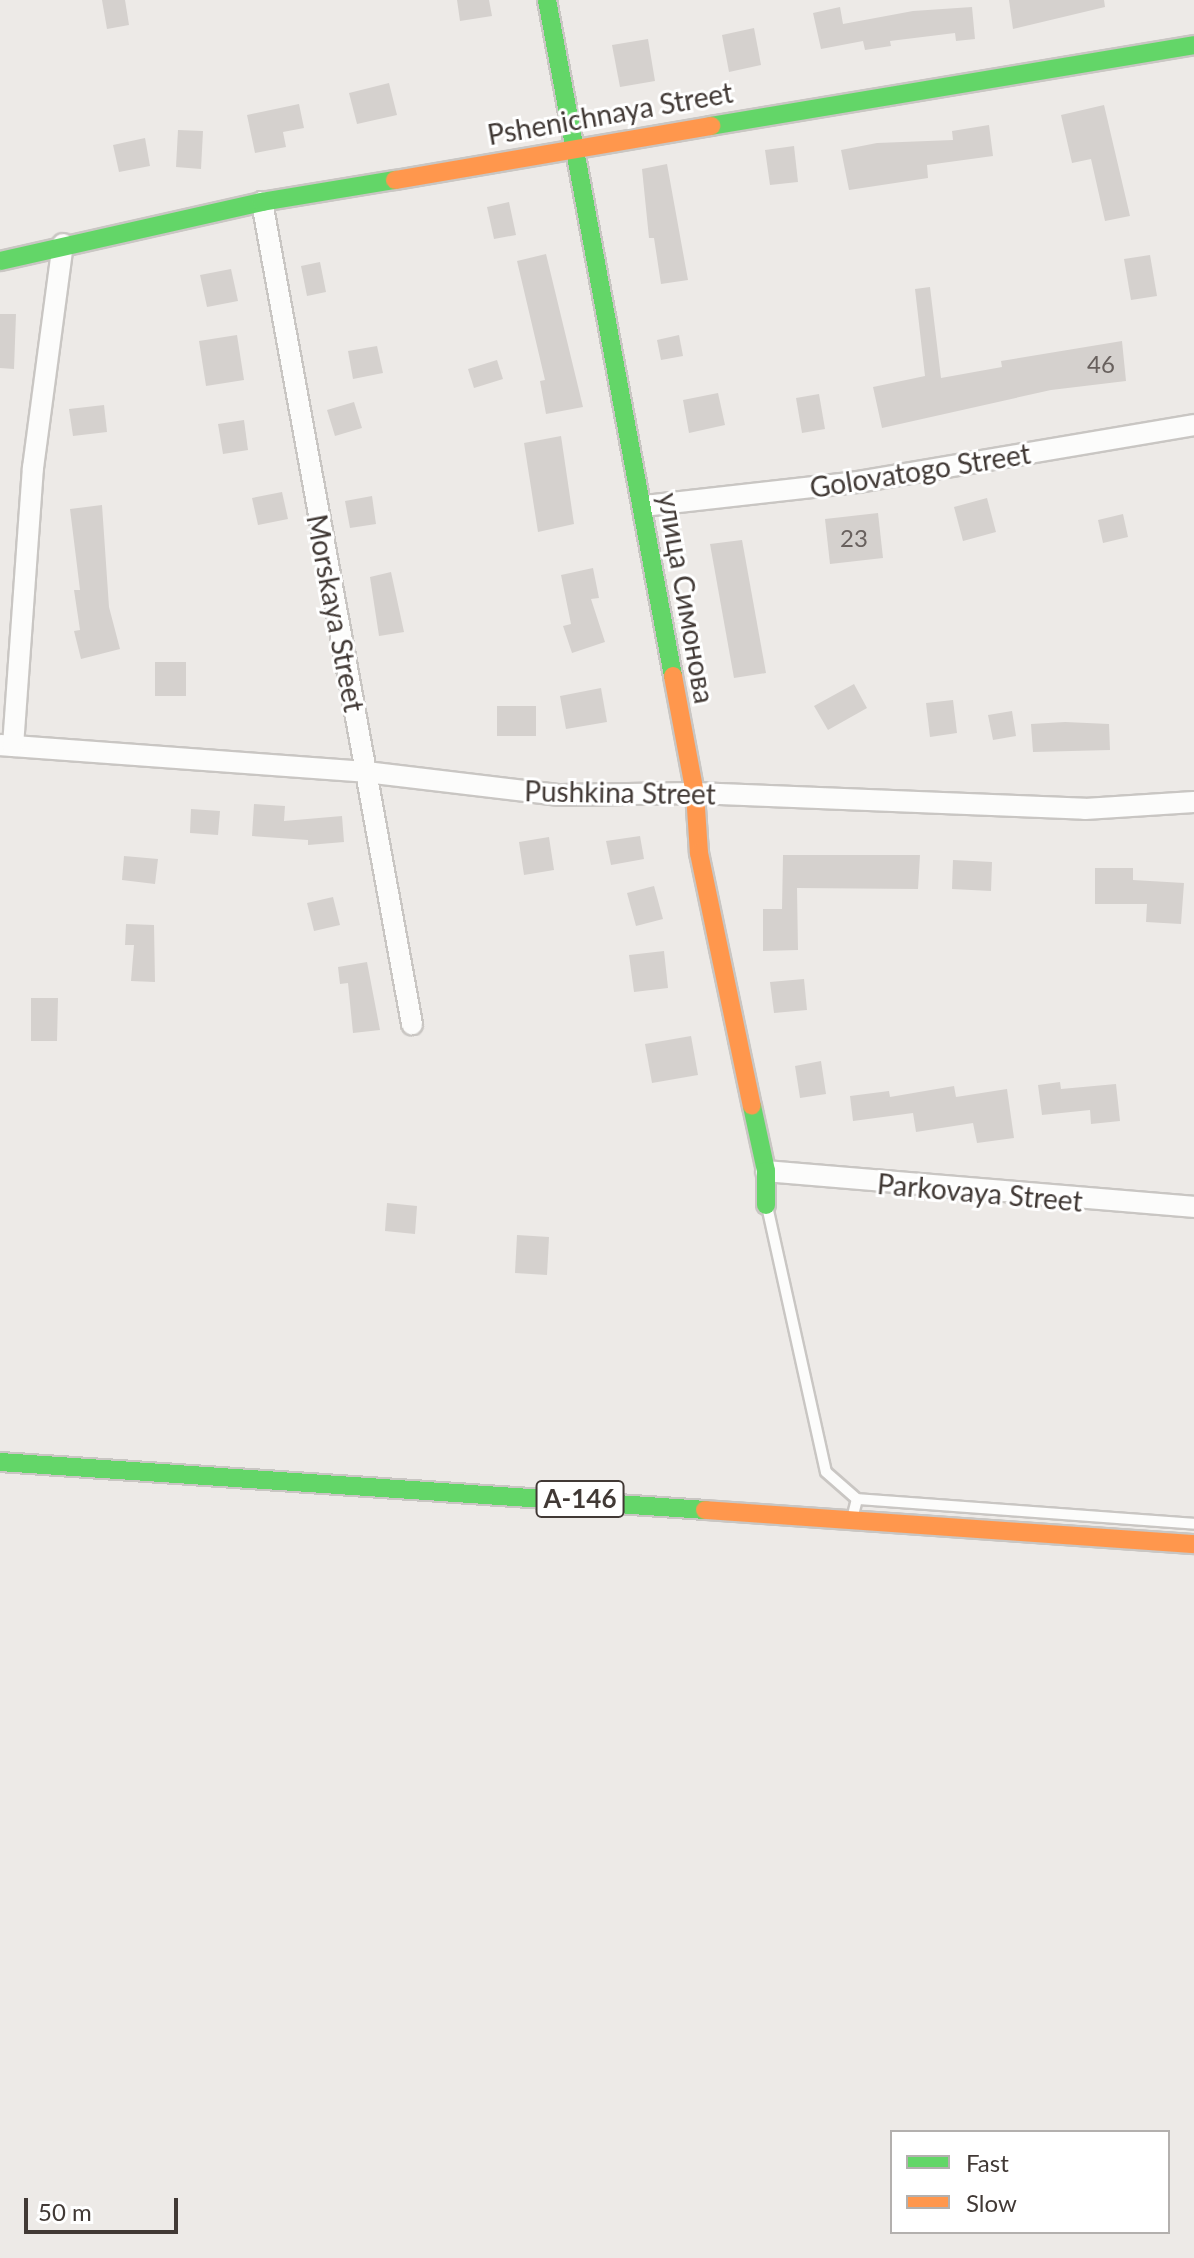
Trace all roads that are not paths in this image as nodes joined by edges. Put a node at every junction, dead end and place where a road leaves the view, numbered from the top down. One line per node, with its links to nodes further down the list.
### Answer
1 (547, 0): 3 (main road, улица Симонова)
2 (1194, 45): 3 (main road, Pshenichnaya Street)
3 (576, 146): 4 (main road, Pshenichnaya Street); 8 (main road, улица Симонова)
4 (262, 202): 5 (main road, Pshenichnaya Street); 10 (street, Morskaya Street)
5 (63, 244): 6 (main road, Pshenichnaya Street); 9 (street)
6 (0, 261)
7 (1194, 425): 8 (street, Golovatogo Street)
8 (644, 506): 11 (main road, улица Симонова)
9 (6, 745): 10 (street, Pushkina Street)
10 (366, 772): 11 (street, Pushkina Street); 13 (street, Morskaya Street)
11 (695, 793): 12 (street, Pushkina Street); 14 (main road, улица Симонова)
12 (1194, 802)
13 (412, 1024)
14 (766, 1171): 15 (main road, улица Симонова); 16 (street, Parkovaya Street)
15 (766, 1205): 18 (lane)
16 (1194, 1207)
17 (0, 1462): 18 (main road, А-146)
18 (855, 1508): 19 (lane); 20 (main road, А-146)
19 (1194, 1524)
20 (1194, 1544)

